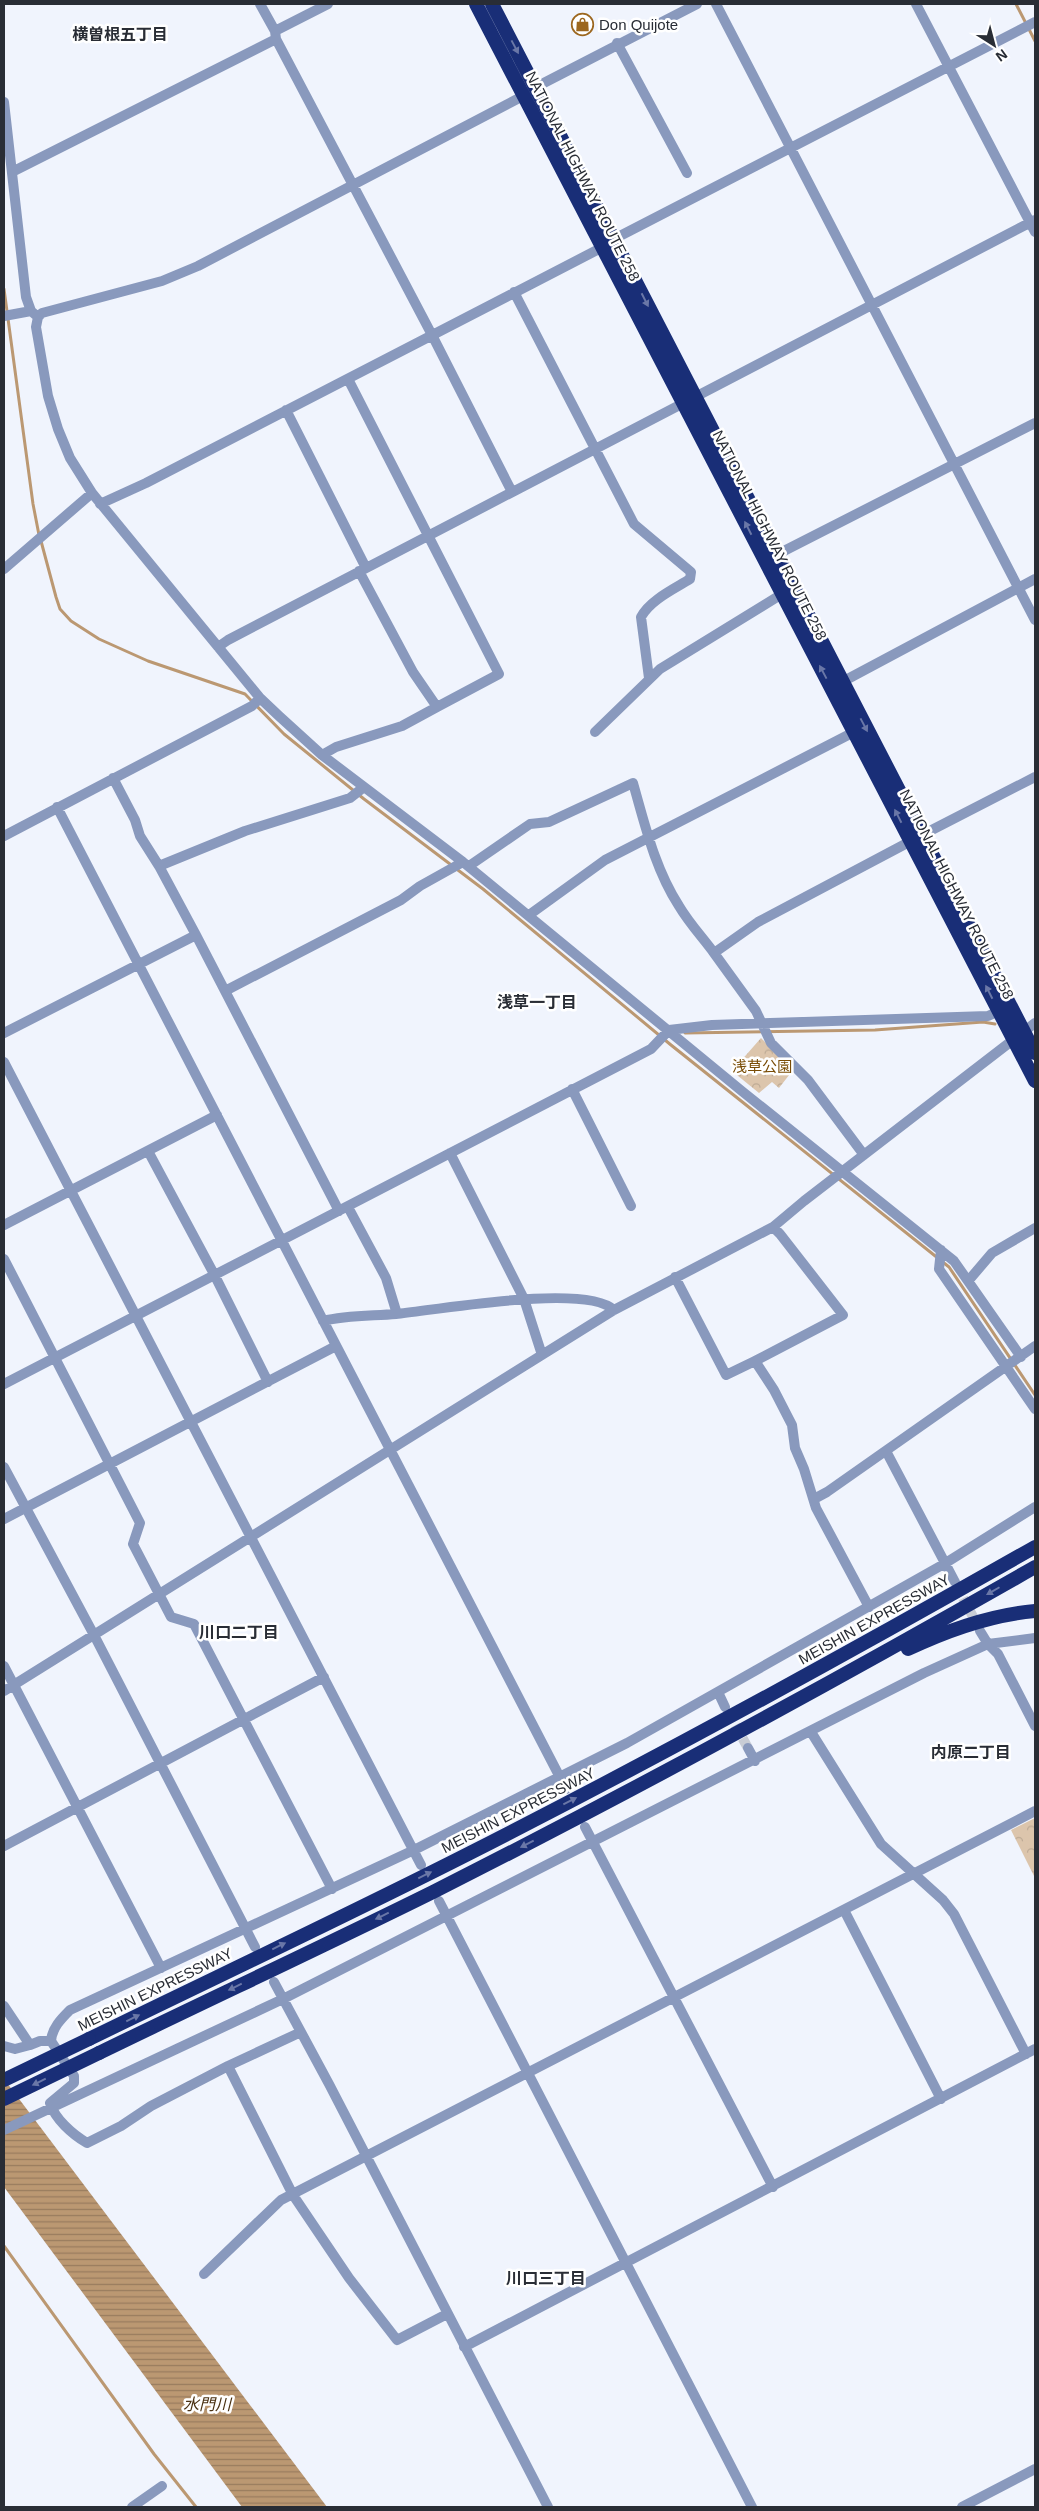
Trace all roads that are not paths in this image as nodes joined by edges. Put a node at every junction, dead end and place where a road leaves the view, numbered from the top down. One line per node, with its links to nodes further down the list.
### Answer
1 (260, 4): 9 (street)
2 (328, 4): 9 (street)
3 (476, 4): 13 (highway, NATIONAL HIGHWAY ROUTE 258)
4 (492, 4): 12 (highway, NATIONAL HIGHWAY ROUTE 258, one-way to 12)
5 (697, 4): 10 (street)
6 (716, 4): 15 (street)
7 (916, 4): 11 (street)
8 (1030, 25): 11 (street)
9 (275, 35): 16 (street); 18 (street)
10 (618, 44): 12 (street); 17 (street)
11 (949, 66): 15 (street); 19 (street)
12 (536, 88): 13 (street); 21 (highway, NATIONAL HIGHWAY ROUTE 258)
13 (523, 96): 18 (street); 22 (highway, NATIONAL HIGHWAY ROUTE 258)
14 (4, 102): 16 (street)
15 (791, 149): 21 (street); 24 (street)
16 (12, 172): 25 (street)
17 (687, 173)
18 (353, 185): 25 (street); 27 (street)
19 (1033, 221): 20 (street); 24 (street)
20 (1035, 232)
21 (614, 239): 29 (highway, NATIONAL HIGHWAY ROUTE 258, one-way to 29)
22 (601, 248): 23 (street); 29 (highway, NATIONAL HIGHWAY ROUTE 258)
23 (514, 292): 27 (street); 32 (street)
24 (872, 305): 29 (street); 33 (street)
25 (32, 314): 26 (street); 35 (street)
26 (4, 316)
27 (432, 335): 28 (street); 34 (street)
28 (348, 378): 30 (street); 37 (street)
29 (689, 400): 32 (street); 38 (highway, NATIONAL HIGHWAY ROUTE 258); 43 (highway, NATIONAL HIGHWAY ROUTE 258, one-way to 29)
30 (286, 410): 36 (street); 40 (street)
31 (1035, 423): 33 (street)
32 (596, 449): 34 (street); 46 (street)
33 (956, 464): 38 (street); 42 (street)
34 (512, 492): 37 (street)
35 (92, 493): 36 (street); 39 (street)
36 (100, 504): 45 (street)
37 (429, 535): 40 (street); 49 (street)
38 (776, 555): 47 (highway, NATIONAL HIGHWAY ROUTE 258)
39 (4, 569)
40 (363, 570): 45 (street); 49 (street)
41 (1035, 579): 42 (street)
42 (1018, 588): 44 (street); 47 (street)
43 (782, 594): 46 (street); 51 (highway, NATIONAL HIGHWAY ROUTE 258, one-way to 43)
44 (1035, 620)
45 (218, 647): 48 (street)
46 (649, 678): 50 (street)
47 (842, 682): 58 (highway, NATIONAL HIGHWAY ROUTE 258, one-way to 58)
48 (257, 702): 52 (street); 54 (street)
49 (437, 707): 52 (street)
50 (595, 732)
51 (854, 732): 58 (highway, NATIONAL HIGHWAY ROUTE 258, one-way to 51); 59 (street)
52 (322, 755): 55 (street)
53 (1035, 777): 58 (street)
54 (113, 778): 56 (street); 60 (street)
55 (360, 791): 60 (street); 61 (street)
56 (57, 807): 57 (street); 65 (street)
57 (4, 836)
58 (917, 838): 64 (street); 67 (highway, NATIONAL HIGHWAY ROUTE 258, one-way to 58); 72 (highway, NATIONAL HIGHWAY ROUTE 258)
59 (650, 839): 61 (street); 62 (street); 64 (street)
60 (159, 866): 63 (street)
61 (461, 866): 62 (street); 66 (street)
62 (529, 914): 71 (street)
63 (196, 934): 65 (street); 66 (street)
64 (714, 953): 69 (street)
65 (138, 964): 70 (street); 77 (street)
66 (225, 991): 84 (street)
67 (999, 1011): 69 (street); 72 (highway, NATIONAL HIGHWAY ROUTE 258)
68 (1035, 1024): 72 (street)
69 (764, 1030): 71 (street); 80 (street)
70 (4, 1033)
71 (663, 1034): 76 (street); 81 (street)
72 (1018, 1036): 73 (highway, NATIONAL HIGHWAY ROUTE 258); 75 (highway, NATIONAL HIGHWAY ROUTE 258); 80 (street)
73 (1035, 1053)
74 (4, 1062): 82 (street)
75 (1035, 1082)
76 (572, 1089): 79 (street); 83 (street)
77 (217, 1115): 78 (street); 88 (street)
78 (148, 1151): 82 (street); 91 (street)
79 (450, 1153): 84 (street); 94 (street)
80 (864, 1155): 81 (street)
81 (838, 1175): 86 (street); 89 (street)
82 (70, 1190): 85 (street); 97 (street)
83 (631, 1206)
84 (343, 1209): 88 (street); 96 (street)
85 (4, 1225)
86 (772, 1227): 92 (street); 103 (street)
87 (1035, 1228): 93 (street)
88 (281, 1240): 91 (street); 98 (street)
89 (940, 1256): 93 (street); 104 (street)
90 (4, 1259): 102 (street)
91 (214, 1274): 97 (street); 105 (street)
92 (675, 1277): 95 (street); 103 (street)
93 (969, 1280): 104 (street)
94 (524, 1299): 95 (street); 96 (street); 101 (street)
95 (614, 1310): 101 (street)
96 (397, 1314): 98 (street)
97 (136, 1316): 102 (street); 108 (street)
98 (323, 1321): 99 (street)
99 (336, 1346): 105 (street); 109 (street)
100 (1035, 1346): 104 (street)
101 (542, 1355): 109 (street)
102 (55, 1358): 106 (street); 111 (street)
103 (755, 1360): 113 (street)
104 (1014, 1362): 107 (street); 110 (street)
105 (268, 1382): 108 (street)
106 (4, 1384)
107 (1035, 1409)
108 (192, 1423): 111 (street); 117 (street)
109 (389, 1451): 117 (street); 141 (street)
110 (886, 1451): 113 (street); 119 (street)
111 (111, 1463): 115 (street); 122 (street)
112 (4, 1467): 115 (street)
113 (814, 1499): 123 (street)
114 (1035, 1507): 119 (street)
115 (25, 1509): 116 (street); 126 (street)
116 (4, 1520)
117 (251, 1538): 122 (street); 130 (street)
118 (1035, 1547): 170 (highway, MEISHIN EXPRESSWAY, one-way to 118, bridge)
119 (944, 1564): 121 (street); 123 (street)
120 (1035, 1567): 143 (highway, one-way to 143)
121 (955, 1582)
122 (158, 1596): 126 (street); 135 (street)
123 (869, 1607): 133 (street)
124 (1035, 1611): 143 (highway)
125 (980, 1631): 128 (street)
126 (94, 1635): 131 (street); 140 (street)
127 (1035, 1638): 128 (street)
128 (988, 1644): 136 (street); 137 (street)
129 (4, 1666): 131 (street)
130 (324, 1677): 135 (street); 149 (street)
131 (14, 1685): 132 (street); 144 (street)
132 (4, 1691)
133 (718, 1692): 134 (street); 141 (street)
134 (725, 1707)
135 (244, 1720): 140 (street); 152 (street)
136 (1035, 1726)
137 (811, 1732): 139 (street); 151 (street)
138 (748, 1748): 139 (street)
139 (754, 1761): 147 (street)
140 (161, 1765): 144 (street); 156 (street)
141 (559, 1776): 142 (street); 149 (street)
142 (566, 1789)
143 (602, 1805): 171 (highway, one-way to 171, bridge)
144 (77, 1808): 148 (street); 158 (street)
145 (1035, 1811): 151 (street)
146 (585, 1827): 147 (street)
147 (593, 1841): 155 (street); 160 (street)
148 (4, 1846)
149 (414, 1850): 150 (street); 152 (street)
150 (420, 1864)
151 (913, 1874): 154 (street); 167 (street)
152 (332, 1889): 156 (street)
153 (439, 1901): 155 (street)
154 (844, 1910): 160 (street); 172 (street)
155 (447, 1916): 161 (street); 169 (street)
156 (245, 1930): 157 (street); 158 (street)
157 (255, 1947)
158 (161, 1968): 164 (street)
159 (274, 1982): 161 (street)
160 (675, 1996): 169 (street); 176 (street)
161 (282, 1999): 163 (street); 173 (street)
162 (4, 2006): 165 (street)
163 (301, 2032): 168 (street); 175 (street)
164 (51, 2041): 165 (street); 173 (street)
165 (30, 2045): 166 (street)
166 (4, 2046)
167 (1031, 2052): 172 (street)
168 (228, 2066): 173 (street); 177 (street)
169 (528, 2074): 175 (street); 178 (street)
170 (4, 2080)
171 (4, 2099)
172 (941, 2099): 176 (street)
173 (52, 2108): 174 (street)
174 (4, 2130)
175 (367, 2158): 177 (street); 180 (street)
176 (773, 2187): 178 (street)
177 (293, 2195): 179 (street); 180 (street)
178 (626, 2262): 181 (street); 186 (street)
179 (204, 2274)
180 (447, 2314): 181 (street)
181 (464, 2347): 185 (street)
182 (1035, 2470): 187 (street)
183 (162, 2486): 184 (street)
184 (132, 2507)
185 (548, 2507)
186 (752, 2507)
187 (962, 2507)

